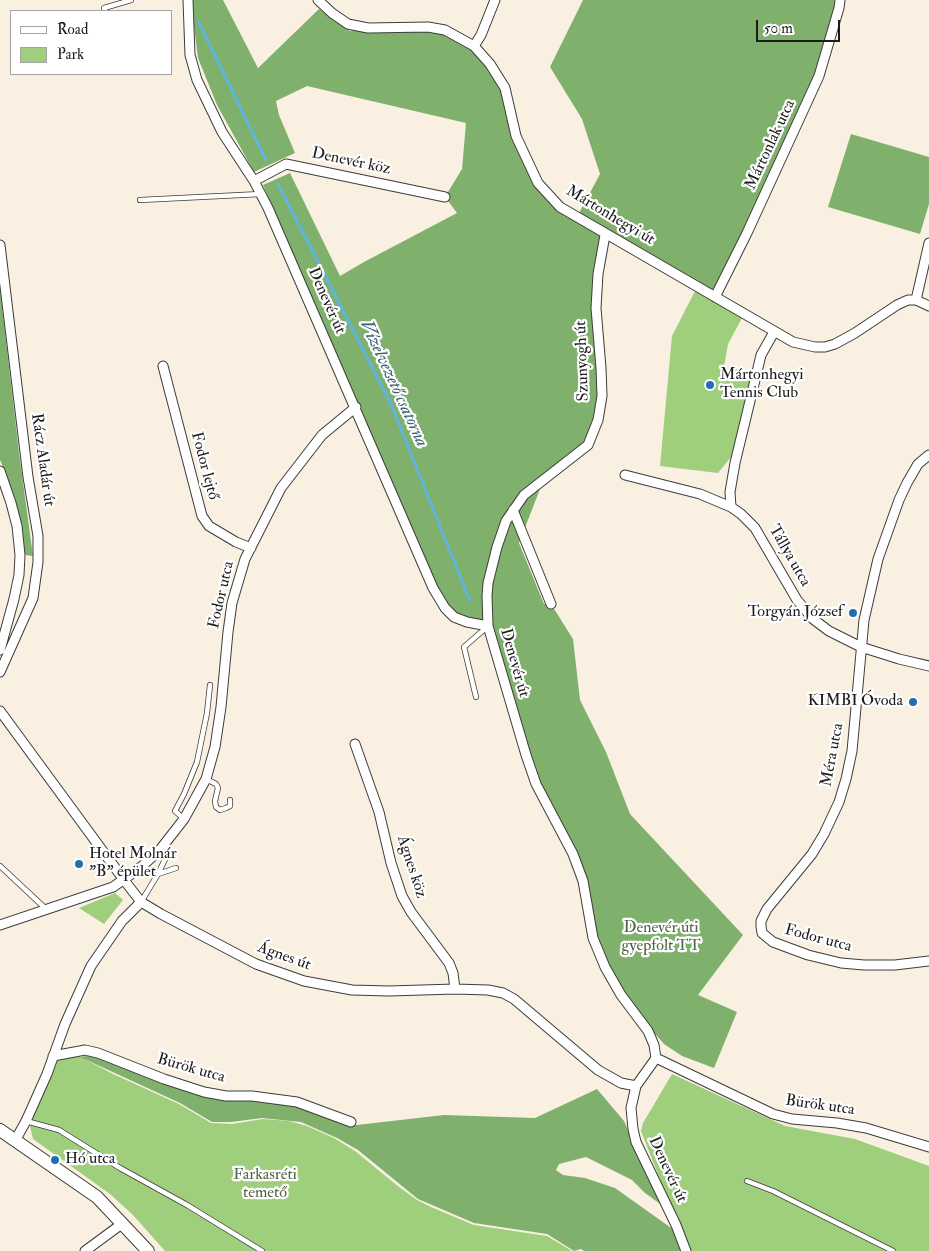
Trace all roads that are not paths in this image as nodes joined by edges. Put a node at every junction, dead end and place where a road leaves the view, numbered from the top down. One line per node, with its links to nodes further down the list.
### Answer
1 (131, 0): 6 (lane)
2 (188, 0): 8 (street, Denevér út)
3 (318, 0): 7 (street, Mártonhegyi út)
4 (496, 0): 7 (street)
5 (840, 0): 15 (street, Mártonlak utca)
6 (105, 10)
7 (474, 46): 12 (street, Mártonhegyi út)
8 (254, 181): 9 (street, Denevér út); 10 (street, Denevér köz)
9 (260, 194): 11 (lane); 20 (street, Denevér út)
10 (446, 198)
11 (140, 200)
12 (605, 235): 15 (street, Mártonhegyi út); 25 (street, Szunyogh út)
13 (929, 243): 16 (street)
14 (0, 245): 32 (street, Rácz Aladár út)
15 (715, 296): 18 (street, Mártonhegyi út)
16 (916, 300): 17 (street); 18 (street, Mártonhegyi út)
17 (929, 306)
18 (774, 332): 24 (street)
19 (163, 366): 26 (street, Fodor lejtő)
20 (356, 407): 26 (street, Fodor utca); 28 (street, Denevér út)
21 (929, 455): 29 (street, Méra utca)
22 (0, 471): 30 (street)
23 (625, 475): 24 (street, Tállya utca)
24 (731, 507): 29 (street, Tállya utca)
25 (514, 510): 27 (street); 28 (street, Szunyogh út)
26 (251, 548): 37 (street, Fodor utca)
27 (551, 604)
28 (488, 626): 34 (lane); 52 (street, Denevér út)
29 (861, 647): 31 (street, Tállya utca); 48 (street, Méra utca)
30 (0, 650)
31 (929, 666)
32 (0, 672)
33 (210, 685): 39 (lane)
34 (476, 697)
35 (0, 711): 44 (street, Ágnes út)
36 (355, 744): 50 (street, Ágnes köz)
37 (206, 779): 38 (lane); 39 (street, Fodor utca)
38 (230, 800)
39 (184, 819): 44 (street, Fodor utca)
40 (167, 855): 43 (lane)
41 (0, 866): 46 (lane)
42 (176, 868): 43 (lane)
43 (158, 874): 45 (lane)
44 (124, 880): 45 (street, Ágnes út); 46 (street, Fodor utca)
45 (141, 902): 50 (street, Ágnes út); 51 (street)
46 (47, 910): 47 (street, Fodor utca)
47 (0, 925)
48 (762, 933): 49 (street, Fodor utca)
49 (929, 961)
50 (455, 989): 53 (street, Ágnes út)
51 (53, 1056): 54 (street); 55 (street, Bürök utca)
52 (656, 1058): 53 (street, Denevér út); 58 (street, Bürök utca)
53 (636, 1086): 65 (street, Denevér út)
54 (26, 1120): 57 (street); 64 (lane)
55 (351, 1122)
56 (0, 1130): 57 (street)
57 (16, 1139): 60 (street)
58 (929, 1147)
59 (747, 1181): 61 (lane)
60 (123, 1223): 62 (street); 63 (street)
61 (882, 1246): 66 (lane); 67 (lane)
62 (85, 1251)
63 (148, 1251)
64 (262, 1251)
65 (686, 1251)
66 (879, 1251)
67 (893, 1251)

